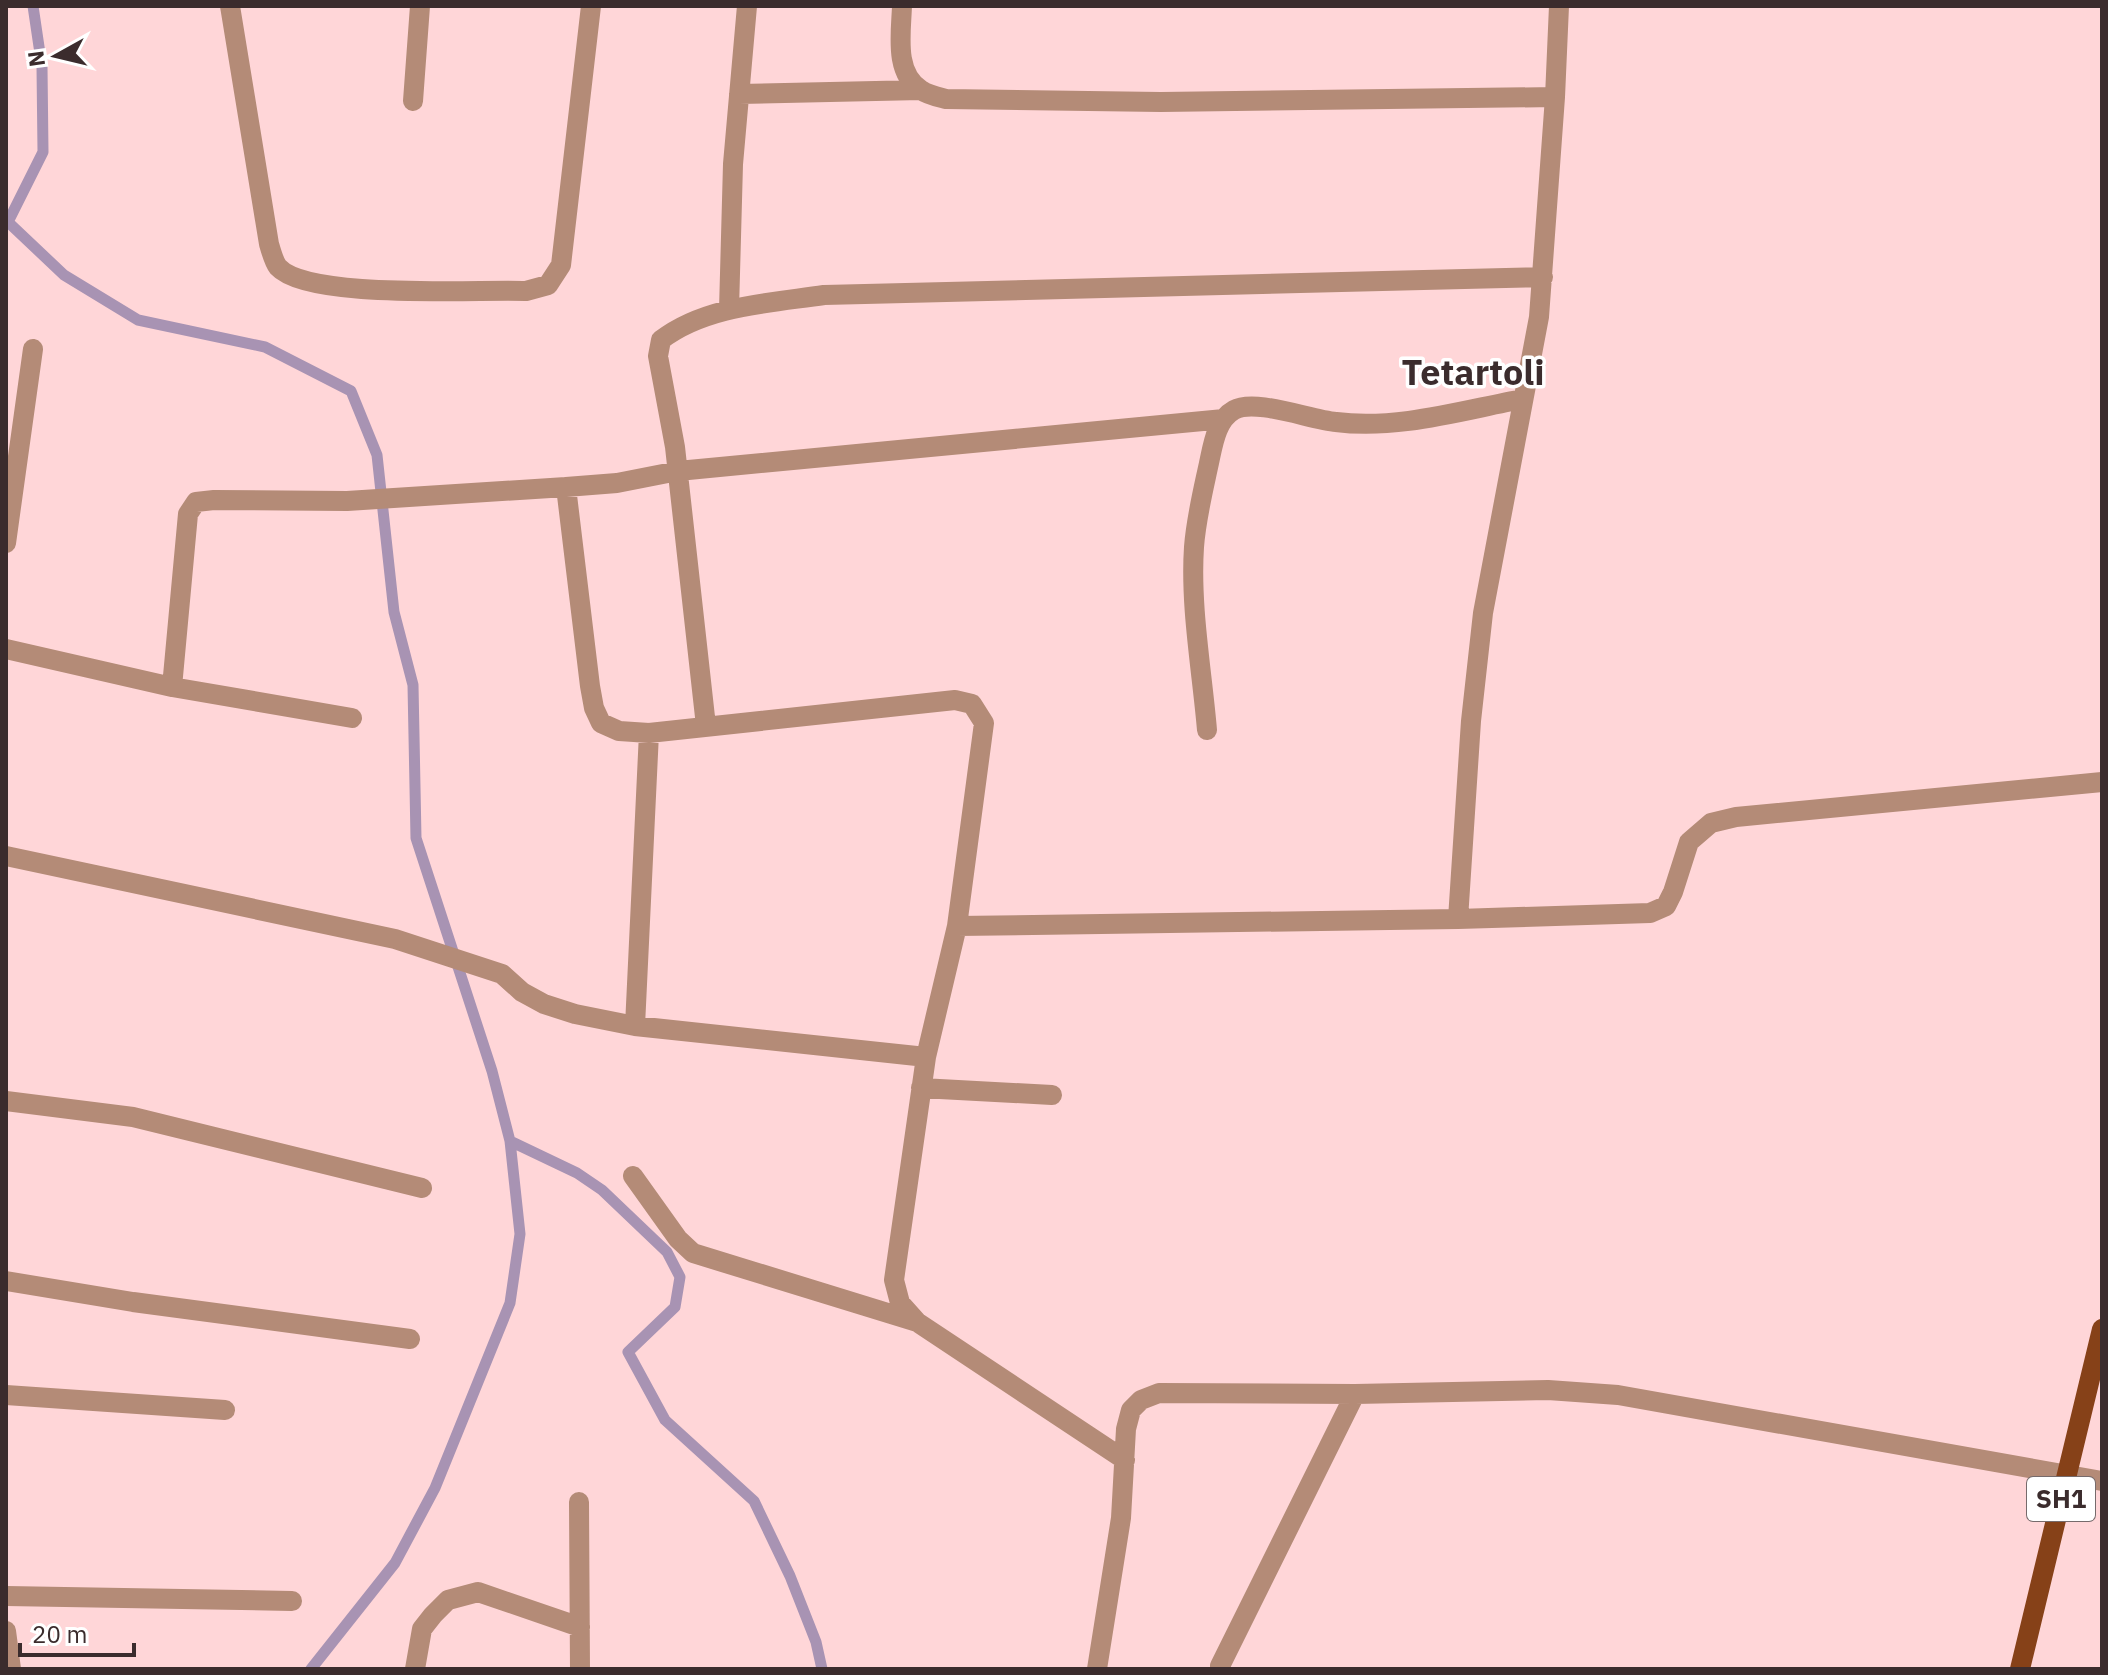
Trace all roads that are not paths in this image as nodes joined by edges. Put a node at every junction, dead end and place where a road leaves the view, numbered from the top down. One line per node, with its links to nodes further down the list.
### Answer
1 (230, 6): 3 (street)
2 (420, 6): 10 (street)
3 (591, 6)
4 (747, 6): 8 (street)
5 (902, 6): 7 (street)
6 (1559, 6): 9 (street)
7 (921, 90): 8 (street); 9 (street)
8 (739, 94): 12 (street)
9 (1555, 97): 11 (street)
10 (413, 101)
11 (1543, 277): 12 (street); 14 (street)
12 (729, 310): 16 (street)
13 (33, 349): 18 (street)
14 (1523, 399): 15 (street); 27 (street)
15 (1224, 419): 16 (street); 23 (street)
16 (678, 471): 17 (street); 22 (street)
17 (566, 487): 20 (street); 24 (street)
18 (6, 543)
19 (6, 649): 20 (street)
20 (172, 687): 21 (street)
21 (352, 718)
22 (706, 726): 24 (street); 28 (street)
23 (1207, 730)
24 (649, 733): 29 (street)
25 (2102, 782): 27 (street)
26 (6, 856): 29 (street)
27 (1458, 919): 28 (street)
28 (957, 926): 30 (street)
29 (635, 1026): 30 (street)
30 (926, 1057): 31 (street)
31 (921, 1088): 32 (street); 37 (street)
32 (1052, 1095)
33 (6, 1101): 35 (street)
34 (633, 1176): 37 (street)
35 (422, 1188)
36 (6, 1281): 39 (street)
37 (917, 1322): 43 (street)
38 (2102, 1329): 44 (main road, SH1)
39 (410, 1339)
40 (1355, 1394): 43 (street); 44 (street); 51 (street)
41 (6, 1395): 42 (street)
42 (225, 1410)
43 (1125, 1460): 55 (street)
44 (2067, 1475): 45 (street); 56 (main road, SH1)
45 (2102, 1481)
46 (579, 1502): 49 (street)
47 (6, 1596): 48 (street)
48 (292, 1601)
49 (580, 1627): 53 (street); 54 (street)
50 (6, 1631): 52 (street)
51 (1220, 1666)
52 (11, 1669)
53 (415, 1669)
54 (580, 1669)
55 (1097, 1669)
56 (2020, 1669)

